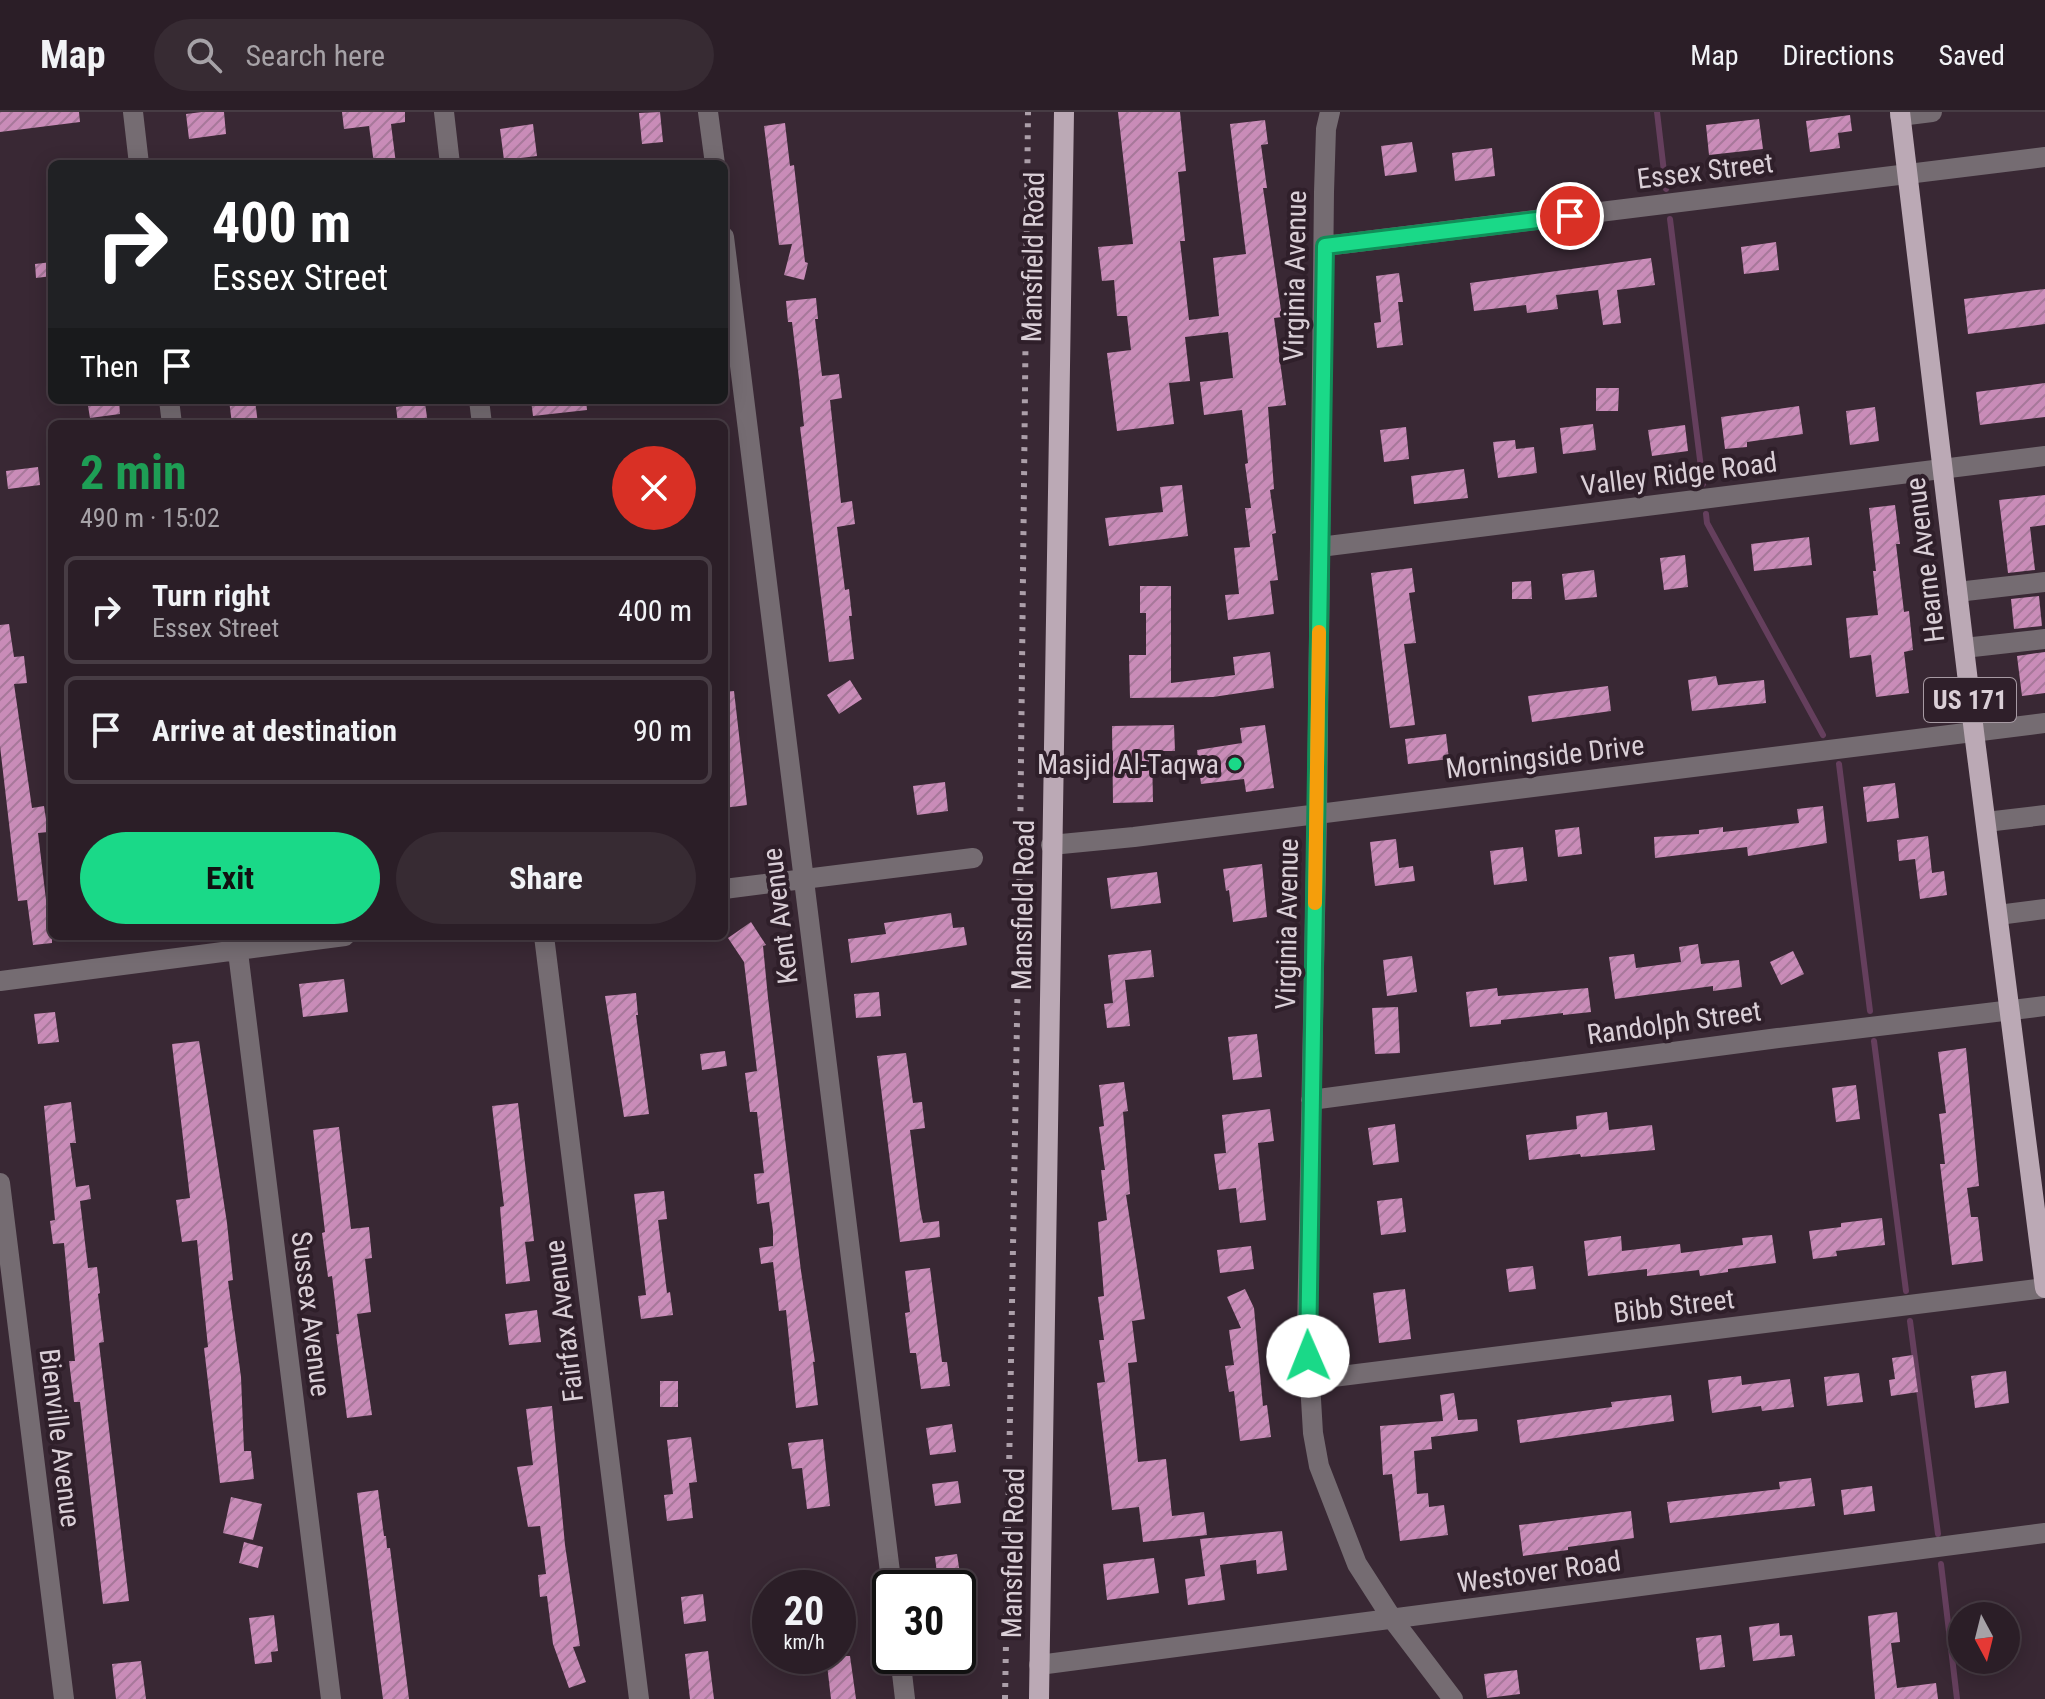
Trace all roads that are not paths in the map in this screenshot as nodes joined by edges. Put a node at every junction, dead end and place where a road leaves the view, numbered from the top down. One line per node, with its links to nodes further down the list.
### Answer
1 (133, 112): 9 (street)
2 (444, 112): 10 (street)
3 (708, 112): 11 (street)
4 (1064, 112): 27 (main road, Mansfield Road)
5 (1330, 112): 13 (street, Virginia Avenue)
6 (1932, 112): 7 (street)
7 (1900, 114): 12 (main road, Hearne Avenue / US 171)
8 (2045, 157): 12 (street, Essex Street)
9 (139, 160)
10 (450, 160)
11 (714, 160)
12 (1907, 174): 13 (street, Essex Street); 16 (main road, Hearne Avenue / US 171)
13 (1325, 246): 17 (street, Virginia Avenue)
14 (728, 269): 29 (street, Kent Avenue)
15 (2045, 456): 16 (street, Valley Ridge Road)
16 (1943, 469): 17 (street, Valley Ridge Road); 19 (main road, Hearne Avenue / US 171)
17 (1320, 547): 24 (street, Virginia Avenue)
18 (2045, 582): 19 (street)
19 (1957, 592): 21 (main road, Hearne Avenue / US 171)
20 (2045, 639): 21 (street)
21 (1964, 648): 23 (main road, Hearne Avenue / US 171)
22 (2045, 723): 23 (street, Morningside Drive)
23 (1974, 732): 24 (street, Morningside Drive); 26 (main road, Hearne Avenue / US 171)
24 (1317, 813): 27 (street, Morningside Drive); 39 (street, Virginia Avenue)
25 (2045, 815): 26 (street)
26 (1986, 822): 32 (main road, Hearne Avenue / US 171)
27 (1051, 845): 46 (main road, Mansfield Road)
28 (973, 858): 29 (street)
29 (804, 879): 30 (street); 44 (street, Kent Avenue)
30 (728, 888)
31 (2045, 909): 32 (street)
32 (1998, 915): 38 (main road, Hearne Avenue / US 171)
33 (283, 940): 35 (street)
34 (544, 940): 50 (street, Fairfax Avenue)
35 (237, 943): 36 (street); 49 (street, Sussex Avenue)
36 (0, 981)
37 (2045, 1006): 38 (street, Randolph Street)
38 (2011, 1010): 39 (street, Randolph Street); 41 (main road, Hearne Avenue / US 171)
39 (1311, 1100): 42 (street, Virginia Avenue)
40 (0, 1183): 48 (street, Bienville Avenue)
41 (2045, 1288): 42 (street, Bibb Street)
42 (1309, 1380): 45 (street, Virginia Avenue)
43 (2045, 1533): 45 (street, Westover Road)
44 (890, 1570)
45 (1393, 1620): 46 (street, Westover Road); 53 (street, Virginia Avenue)
46 (1039, 1665): 52 (main road, Mansfield Road)
47 (902, 1674): 51 (street)
48 (64, 1699)
49 (331, 1699)
50 (639, 1699)
51 (905, 1699)
52 (1039, 1699)
53 (1453, 1699)

